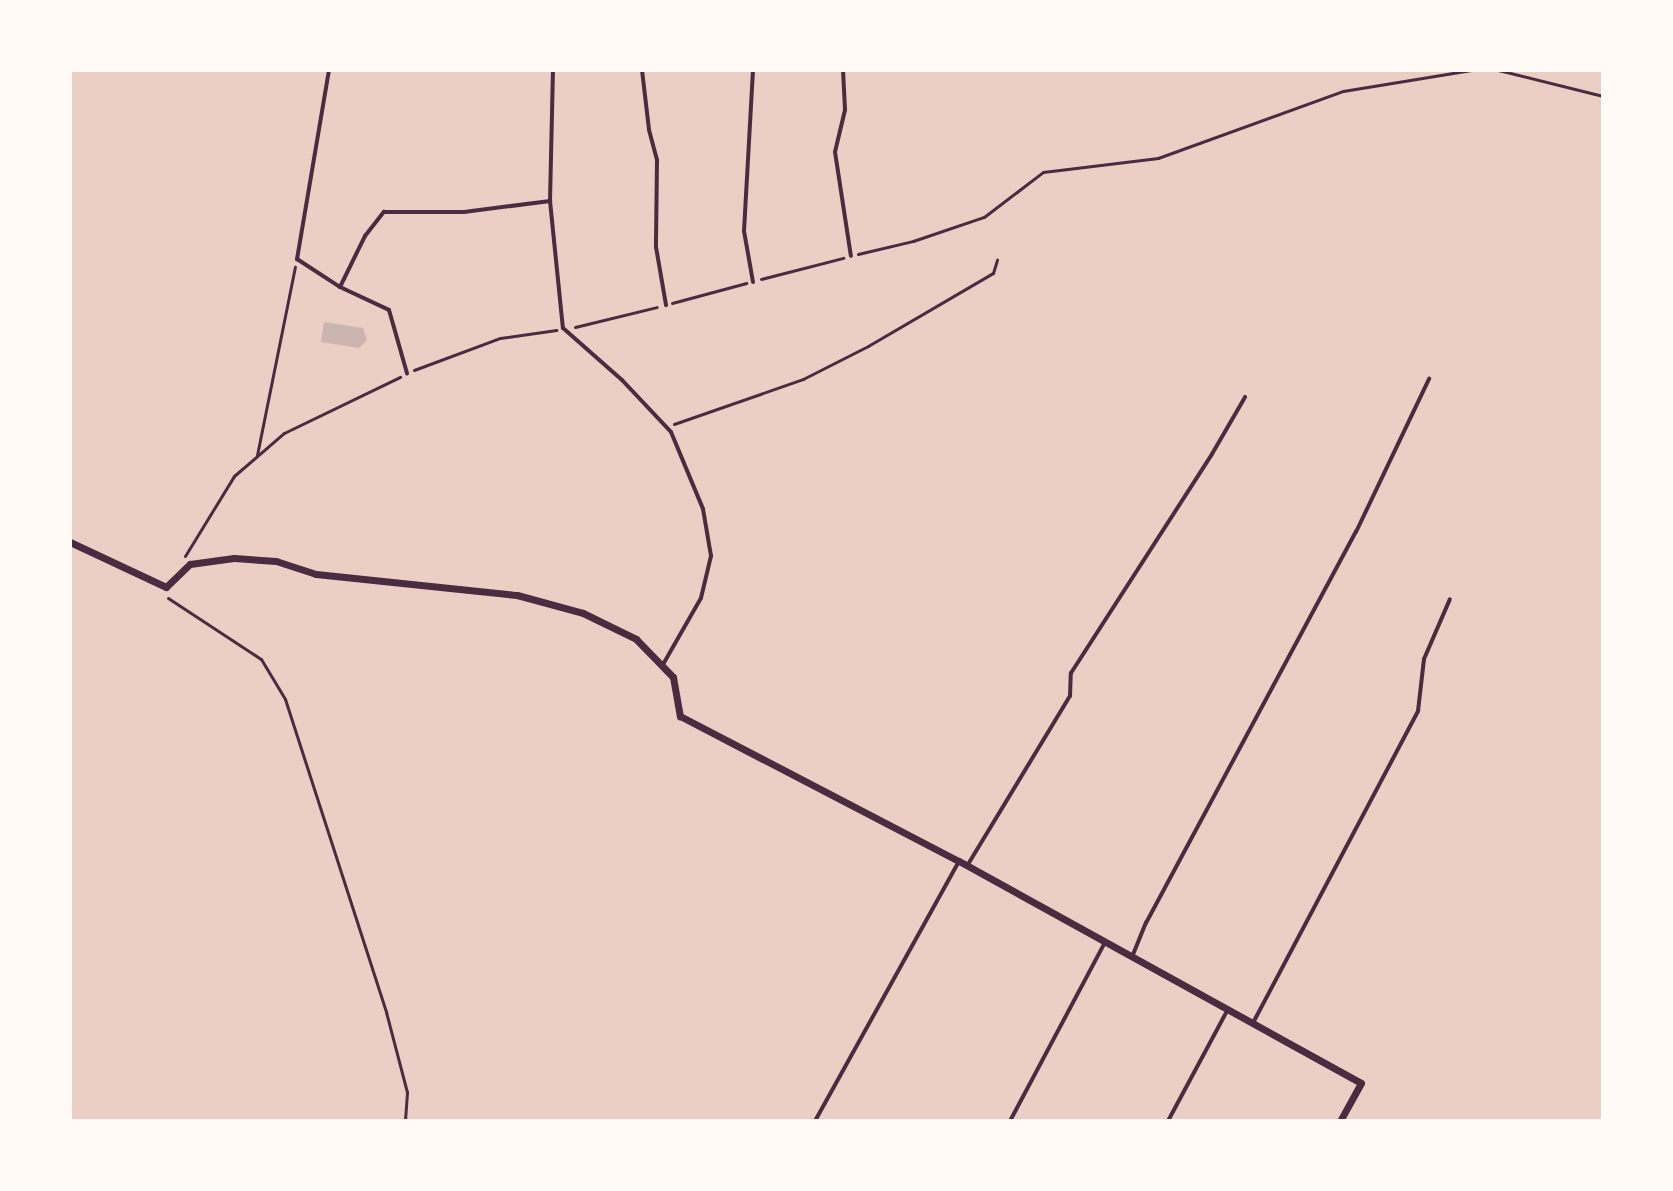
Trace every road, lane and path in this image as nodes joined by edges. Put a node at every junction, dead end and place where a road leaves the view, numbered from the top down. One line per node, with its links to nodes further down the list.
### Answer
1 (329, 70): 11 (lane)
2 (553, 70): 9 (lane)
3 (642, 70): 15 (lane)
4 (753, 70): 13 (lane)
5 (843, 70): 10 (lane)
6 (1471, 70): 10 (path)
7 (1498, 70): 8 (path)
8 (1603, 96)
9 (550, 201): 14 (lane); 16 (lane)
10 (851, 256): 13 (path)
11 (297, 259): 14 (lane); 21 (path)
12 (997, 260): 20 (path)
13 (753, 282): 15 (path)
14 (340, 287): 17 (lane)
15 (666, 305): 16 (path)
16 (563, 328): 17 (path); 20 (lane)
17 (407, 373): 21 (path)
18 (1429, 379): 30 (lane)
19 (1245, 397): 28 (lane)
20 (667, 427): 26 (lane)
21 (257, 456): 23 (path)
22 (70, 542): 24 (street)
23 (181, 562)
24 (166, 587): 26 (street); 33 (path)
25 (1450, 599): 32 (lane)
26 (662, 666): 27 (street)
27 (959, 861): 28 (street); 34 (lane)
28 (967, 866): 29 (street)
29 (1104, 944): 30 (street); 35 (lane)
30 (1132, 957): 31 (street)
31 (1228, 1009): 32 (street); 36 (lane)
32 (1254, 1021): 37 (street)
33 (405, 1121)
34 (815, 1121)
35 (1010, 1121)
36 (1168, 1121)
37 (1340, 1121)

